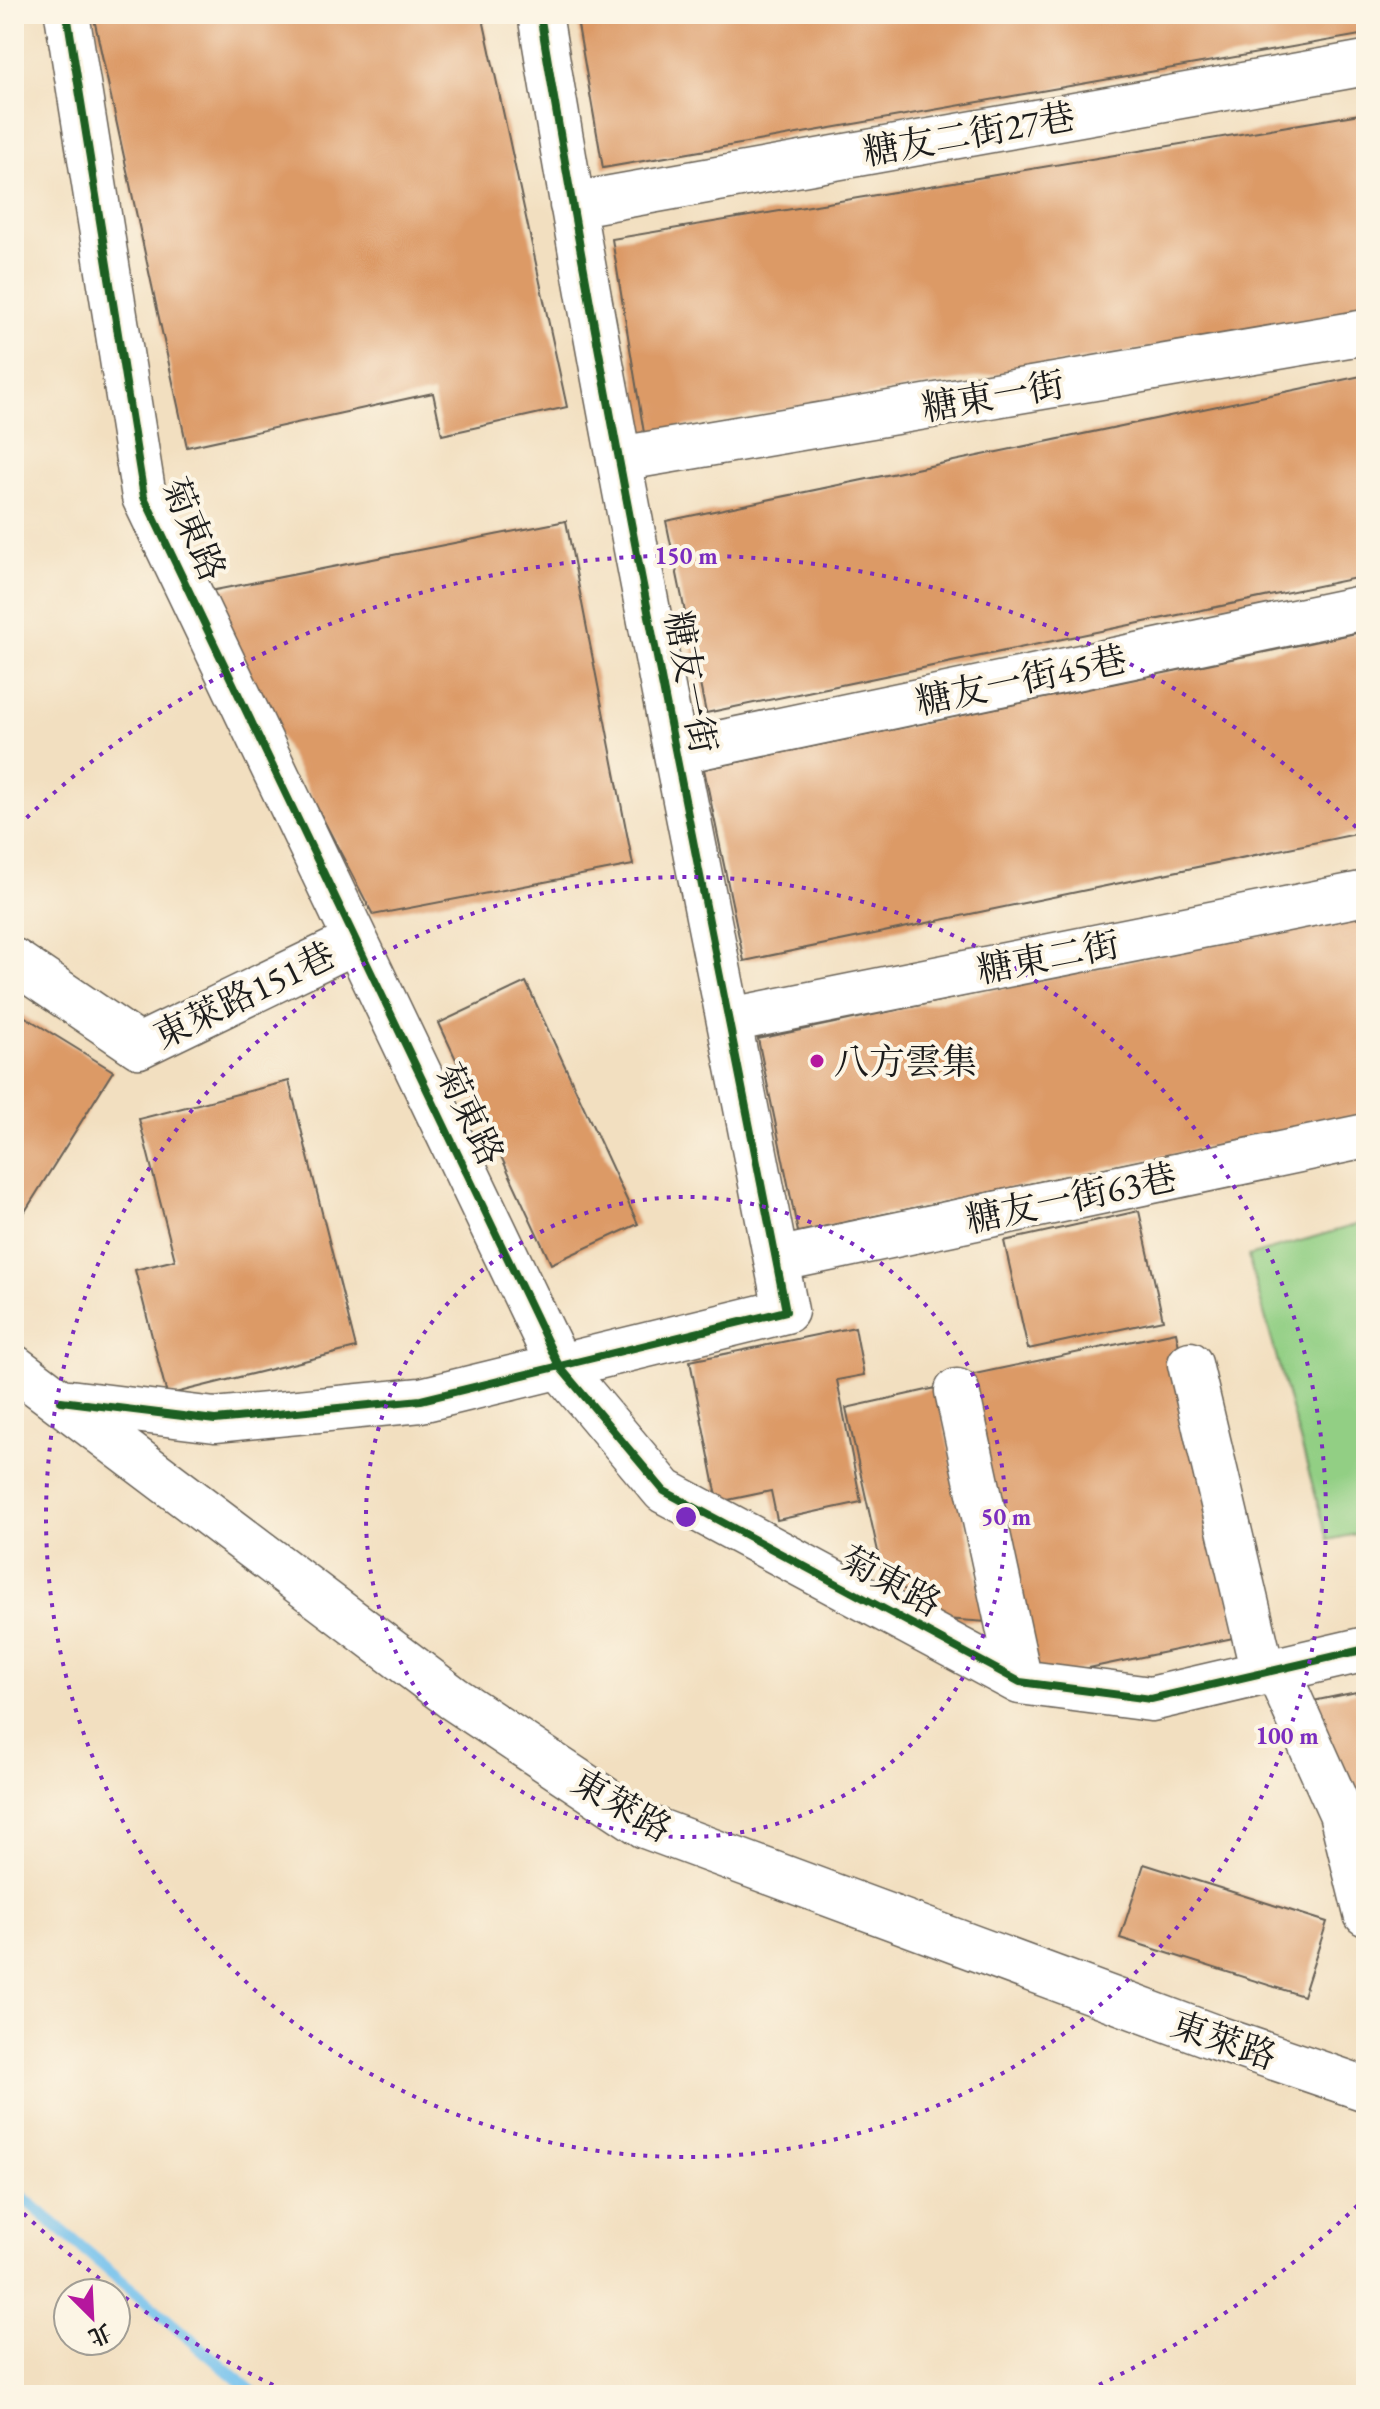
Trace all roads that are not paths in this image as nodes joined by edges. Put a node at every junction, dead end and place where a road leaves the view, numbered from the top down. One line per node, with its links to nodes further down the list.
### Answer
1 (67, 14): 10 (street, 菊東路)
2 (540, 14): 4 (street, 糖友一街)
3 (1366, 63): 4 (street, 糖友二街27巷)
4 (572, 205): 6 (street, 糖友一街)
5 (1366, 332): 6 (street, 糖東一街)
6 (619, 459): 8 (street, 糖友一街)
7 (1366, 607): 8 (street, 糖友一街45巷)
8 (676, 752): 12 (street, 糖友一街)
9 (1366, 893): 12 (street, 糖東二街)
10 (356, 941): 11 (street, 東萊路151巷); 16 (street, 菊東路)
11 (14, 961)
12 (730, 1020): 14 (street, 糖友一街)
13 (1366, 1136): 14 (street, 糖友一街63巷)
14 (776, 1260): 16 (street, 糖友一街)
15 (1190, 1364): 21 (street)
16 (559, 1366): 19 (street); 22 (street, 菊東路)
17 (14, 1367): 19 (street, 東萊路)
18 (957, 1391): 22 (street)
19 (61, 1401): 24 (street, 東萊路)
20 (1366, 1649): 21 (street, 菊東路)
21 (1270, 1672): 22 (street, 菊東路); 23 (street)
22 (1020, 1682)
23 (1366, 1914)
24 (1366, 2089)

